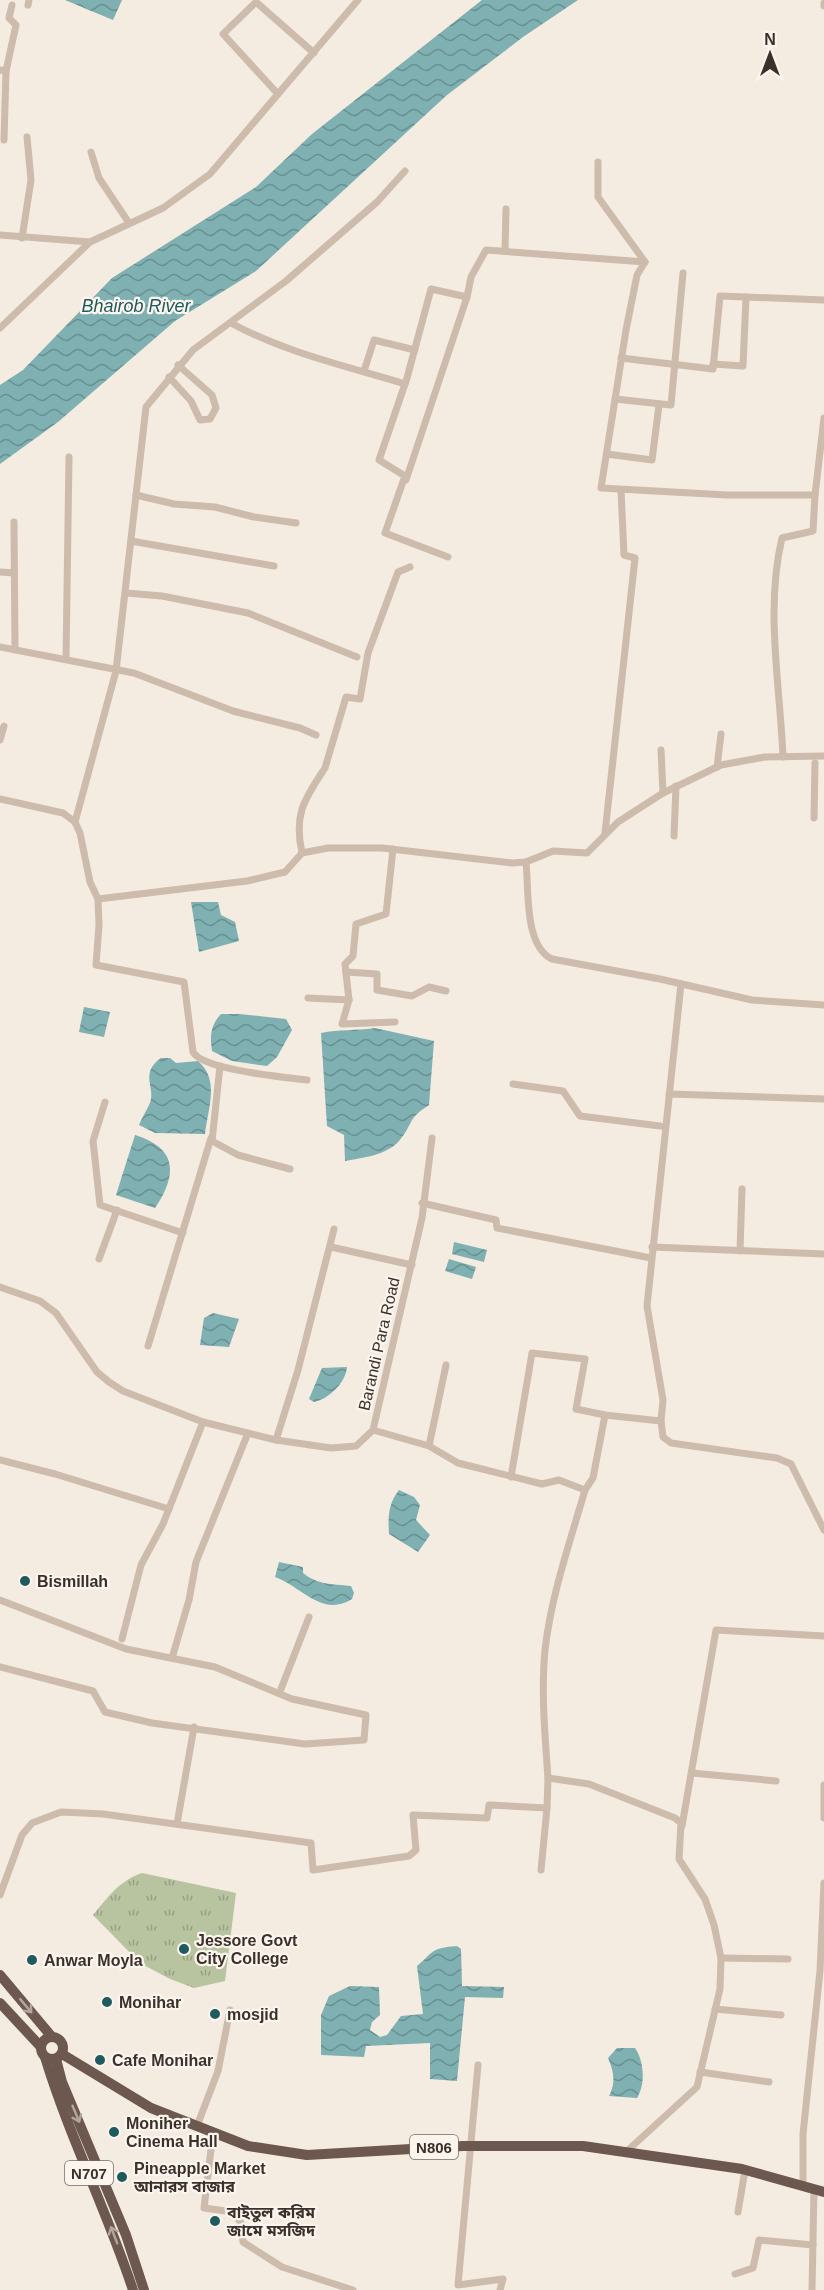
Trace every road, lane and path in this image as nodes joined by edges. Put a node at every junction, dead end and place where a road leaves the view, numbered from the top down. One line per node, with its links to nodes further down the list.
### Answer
1 (358, 0): 4 (street)
2 (257, 2): 4 (street); 6 (street)
3 (12, 6): 5 (street)
4 (314, 53): 6 (street)
5 (3, 71): 8 (street)
6 (279, 94): 13 (street)
7 (27, 137): 15 (street)
8 (4, 140)
9 (91, 152): 13 (street)
10 (598, 162): 18 (street)
11 (405, 171): 23 (street)
12 (506, 209): 17 (street)
13 (129, 223): 16 (street)
14 (0, 235): 15 (street)
15 (22, 237): 16 (street)
16 (90, 242): 24 (street)
17 (505, 249): 18 (street); 20 (street)
18 (645, 262): 26 (street)
19 (683, 273): 27 (street)
20 (467, 297): 25 (street); 38 (street)
21 (746, 297): 22 (street); 28 (street); 28 (street)
22 (824, 300)
23 (231, 323): 29 (street); 30 (street)
24 (0, 328)
25 (415, 350): 30 (street); 32 (street)
26 (621, 358): 27 (street); 33 (street)
27 (675, 364): 28 (street); 34 (street)
28 (713, 364)
29 (178, 365): 31 (street); 31 (street)
30 (364, 371): 32 (street)
31 (169, 377): 40 (street)
32 (405, 384): 38 (street)
33 (615, 399): 34 (street); 36 (street)
34 (659, 405): 36 (street)
35 (824, 418): 41 (street)
36 (607, 454): 39 (street)
37 (69, 457): 54 (street)
38 (406, 480): 45 (street)
39 (621, 490): 41 (street); 70 (street)
40 (136, 495): 43 (street); 44 (street)
41 (815, 495): 62 (street)
42 (14, 522): 49 (street)
43 (296, 523)
44 (131, 541): 46 (street); 50 (street)
45 (448, 557)
46 (273, 566)
47 (410, 567): 73 (street)
48 (0, 572): 49 (street)
49 (14, 573): 52 (street)
50 (126, 593): 53 (street); 55 (street)
51 (0, 647): 52 (street)
52 (15, 648): 54 (street)
53 (357, 657)
54 (66, 659): 55 (street)
55 (116, 671): 58 (street); 69 (street)
56 (4, 726): 59 (street)
57 (721, 734): 64 (street)
58 (316, 735)
59 (0, 740)
60 (661, 750): 66 (street)
61 (824, 756): 62 (street)
62 (783, 757): 64 (street)
63 (815, 763): 68 (street)
64 (717, 767): 65 (street)
65 (676, 786): 66 (street); 71 (street)
66 (663, 793): 70 (street)
67 (0, 799): 69 (street)
68 (814, 818)
69 (75, 822): 75 (street)
70 (605, 833): 74 (street)
71 (674, 836)
72 (393, 849): 73 (street); 74 (street); 76 (street)
73 (302, 854): 75 (street)
74 (526, 862): 77 (street)
75 (98, 899): 83 (street)
76 (346, 972): 78 (street); 80 (street)
77 (681, 984): 81 (street); 86 (street)
78 (446, 991)
79 (308, 998): 80 (street)
80 (349, 1000): 82 (street)
81 (824, 1005)
82 (395, 1023)
83 (220, 1066): 84 (street); 90 (street)
84 (307, 1080)
85 (513, 1084): 89 (street)
86 (669, 1094): 87 (street); 99 (street)
87 (824, 1099)
88 (105, 1102): 95 (street)
89 (660, 1125)
90 (211, 1138): 92 (street); 97 (street)
91 (432, 1138): 94 (street, Barandi Para Road)
92 (290, 1169)
93 (742, 1189): 100 (street)
94 (422, 1203): 102 (street); 104 (street, Barandi Para Road)
95 (117, 1210): 97 (street); 103 (street)
96 (334, 1228): 98 (street)
97 (183, 1233): 106 (street)
98 (331, 1247): 104 (street); 113 (street)
99 (652, 1247): 100 (street); 102 (street)
100 (740, 1251): 101 (street)
101 (824, 1254)
102 (651, 1258): 109 (street)
103 (99, 1259)
104 (412, 1265): 111 (street, Barandi Para Road)
105 (0, 1287): 110 (street, Barandi Para Road)
106 (148, 1346)
107 (446, 1365): 114 (street)
108 (605, 1415): 109 (street); 116 (street); 117 (street)
109 (661, 1421): 119 (street)
110 (203, 1422): 112 (street, Barandi Para Road); 118 (street)
111 (374, 1430): 113 (street, Barandi Para Road); 114 (street)
112 (248, 1433): 113 (street, Barandi Para Road); 124 (street)
113 (276, 1440)
114 (429, 1446): 116 (street)
115 (0, 1460): 118 (street)
116 (511, 1477): 117 (street)
117 (585, 1490): 129 (street)
118 (169, 1509): 123 (street)
119 (824, 1530)
120 (0, 1600): 124 (street)
121 (309, 1617): 126 (street)
122 (824, 1636): 128 (street)
123 (122, 1639)
124 (172, 1658): 127 (street)
125 (0, 1667): 127 (street)
126 (281, 1689)
127 (194, 1727): 134 (street)
128 (692, 1773): 130 (street); 135 (street)
129 (548, 1778): 132 (street); 135 (street)
130 (776, 1781)
131 (824, 1785): 133 (street)
132 (547, 1808): 134 (street); 136 (street)
133 (824, 1818)
134 (177, 1824): 138 (street)
135 (681, 1832): 139 (street)
136 (541, 1870)
137 (824, 1883): 157 (street)
138 (0, 1895)
139 (722, 1958): 140 (street); 144 (street)
140 (788, 1959)
141 (0, 1964): 142 (highway)
142 (0, 1976): 147 (highway, N707, one-way to 147)
143 (0, 2003): 148 (highway, N707)
144 (715, 2009): 146 (street); 150 (street)
145 (231, 2010): 152 (street)
146 (781, 2015)
147 (52, 2037): 148 (highway); 148 (highway, N707)
148 (51, 2054): 152 (highway, N806); 162 (highway, N707, one-way to 148); 163 (highway, N707, one-way to 163)
149 (478, 2065): 154 (street)
150 (700, 2072): 151 (street); 155 (street)
151 (770, 2082)
152 (197, 2126): 153 (highway, N806)
153 (213, 2133): 154 (highway, N806); 164 (street)
154 (469, 2146): 155 (highway, N806); 161 (street)
155 (627, 2151): 156 (highway, N806)
156 (746, 2170): 157 (highway, N806); 158 (street)
157 (813, 2189): 159 (street)
158 (738, 2212)
159 (813, 2245): 160 (street); 166 (street)
160 (735, 2274)
161 (457, 2288): 165 (street)
162 (133, 2290)
163 (144, 2290)
164 (353, 2290)
165 (500, 2290)
166 (812, 2290)

